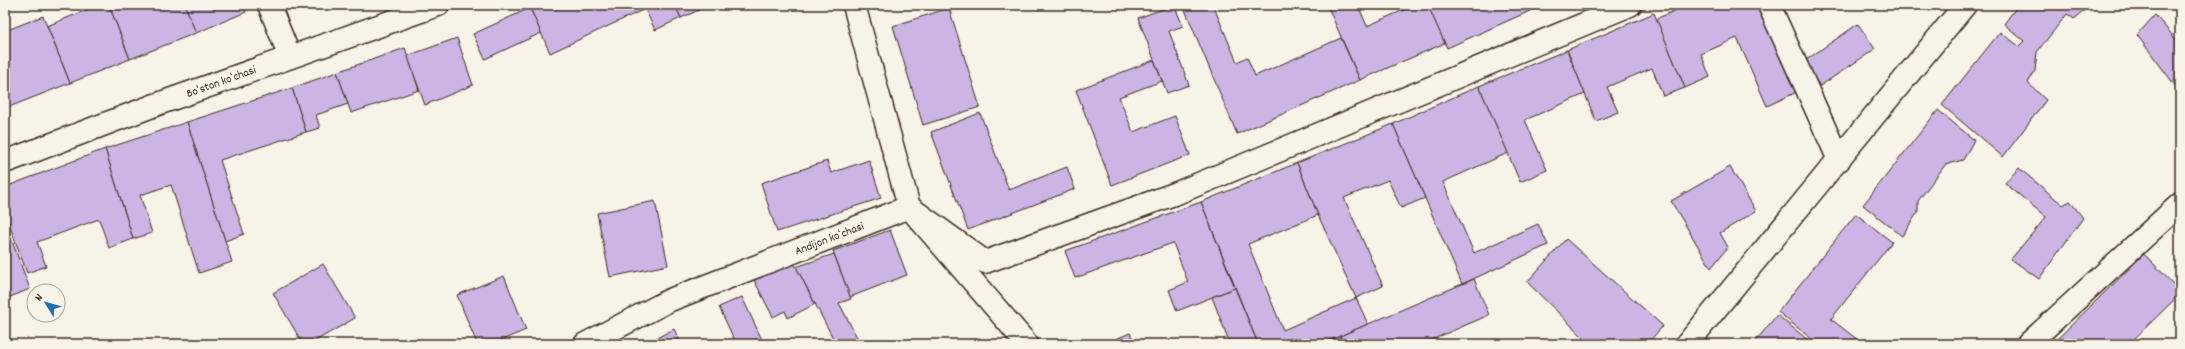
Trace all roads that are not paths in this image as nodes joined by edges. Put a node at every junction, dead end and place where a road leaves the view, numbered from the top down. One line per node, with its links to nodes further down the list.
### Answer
1 (269, 5): 7 (street)
2 (438, 5): 7 (street, Boʻston koʻchasi)
3 (854, 5): 10 (street)
4 (1630, 5): 10 (street)
5 (1769, 5): 8 (street)
6 (1966, 5): 8 (street)
7 (290, 57): 9 (street, Boʻston koʻchasi)
8 (1839, 160): 14 (street)
9 (5, 162)
10 (909, 207): 12 (street, Andijon koʻchasi); 13 (street)
11 (2177, 214): 15 (street)
12 (585, 344)
13 (1027, 344)
14 (1687, 344)
15 (2028, 344)

